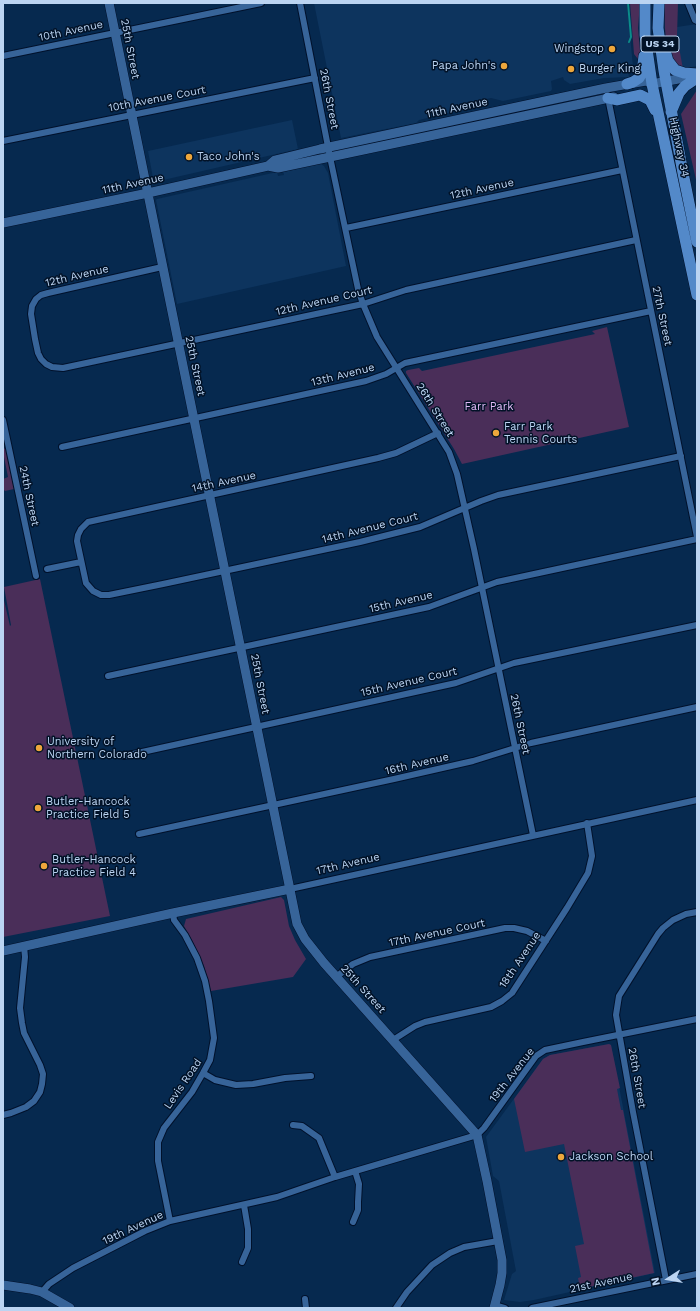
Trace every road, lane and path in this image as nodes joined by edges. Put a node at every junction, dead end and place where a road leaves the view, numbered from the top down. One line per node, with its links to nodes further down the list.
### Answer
1 (109, 3): 8 (street, 25th Street)
2 (261, 3): 8 (street, 10th Avenue)
3 (300, 3): 12 (street, 26th Street)
4 (645, 3): 9 (highway, Highway 34 / US 34)
5 (688, 3): 7 (street)
6 (659, 4): 11 (highway); 13 (highway, Highway 34 / US 34)
7 (697, 21)
8 (115, 32): 10 (street, 10th Avenue); 18 (street, 25th Street)
9 (645, 35): 14 (highway); 15 (highway, Highway 34 / US 34)
10 (3, 56)
11 (697, 76): 13 (street, 11th Avenue); 17 (highway)
12 (315, 78): 18 (street, 10th Avenue Court); 21 (street, 26th Street)
13 (666, 82): 15 (street, 11th Avenue); 17 (highway, Highway 34 / US 34)
14 (627, 84): 15 (street, 11th Avenue); 21 (street, 11th Avenue)
15 (652, 84): 16 (street, 11th Avenue); 19 (highway, Highway 34 / US 34)
16 (608, 98): 19 (highway); 22 (street, 11th Avenue); 24 (street, 27th Street)
17 (671, 113): 29 (highway, Highway 34 / US 34)
18 (132, 114): 20 (street, 10th Avenue Court); 25 (street, 25th Street)
19 (660, 121): 31 (highway, Highway 34 / US 34)
20 (3, 141)
21 (328, 147): 22 (street, 26th Street); 23 (street, 11th Avenue)
22 (330, 157): 23 (street, 11th Avenue); 27 (street, 26th Street)
23 (268, 166): 25 (street, 11th Avenue)
24 (622, 170): 27 (street, 12th Avenue); 28 (street, 27th Street)
25 (148, 193): 26 (street, 11th Avenue); 30 (street, 25th Street)
26 (3, 223)
27 (346, 228): 32 (street, 26th Street)
28 (636, 240): 32 (street, 12th Avenue Court); 33 (street, 27th Street)
29 (697, 242)
30 (162, 267): 34 (street, 12th Avenue); 35 (street, 25th Street)
31 (697, 296)
32 (363, 304): 35 (street, 12th Avenue Court); 36 (street, 26th Street)
33 (651, 311): 36 (street, 13th Avenue); 41 (street, 27th Street)
34 (34, 336): 35 (street, 12th Avenue Court)
35 (178, 344): 37 (street, 25th Street)
36 (396, 368): 37 (street, 13th Avenue); 39 (street, 26th Street)
37 (193, 419): 40 (street, 13th Avenue); 42 (street, 25th Street)
38 (3, 420): 48 (street, 24th Street)
39 (438, 433): 42 (street, 14th Avenue); 43 (street, 26th Street)
40 (62, 447)
41 (680, 456): 43 (street, 14th Avenue Court); 44 (street, 27th Street)
42 (209, 495): 45 (street, 14th Avenue); 47 (street, 25th Street)
43 (466, 507): 47 (street, 14th Avenue Court); 49 (street, 26th Street)
44 (697, 538): 49 (street, 15th Avenue)
45 (81, 562): 46 (street); 47 (street, 14th Avenue Court)
46 (47, 570)
47 (225, 570): 51 (street, 25th Street)
48 (36, 576)
49 (482, 587): 51 (street, 15th Avenue); 52 (street, 26th Street)
50 (697, 625): 52 (street, 15th Avenue Court)
51 (241, 648): 53 (street, 15th Avenue); 55 (street, 25th Street)
52 (498, 668): 55 (street, 15th Avenue Court); 56 (street, 26th Street)
53 (108, 676)
54 (697, 707): 56 (street, 16th Avenue)
55 (256, 727): 57 (street, 15th Avenue Court); 59 (street, 25th Street)
56 (515, 748): 59 (street, 16th Avenue); 62 (street, 26th Street)
57 (124, 756)
58 (697, 800): 60 (street, 17th Avenue)
59 (273, 806): 61 (street, 16th Avenue); 63 (street, 25th Street)
60 (587, 824): 62 (street, 17th Avenue); 66 (street, 18th Avenue)
61 (139, 834)
62 (533, 835): 63 (street, 17th Avenue)
63 (290, 890): 65 (street, 17th Avenue); 69 (street, 25th Street)
64 (697, 912): 71 (street, 26th Street)
65 (173, 913): 67 (street, 17th Avenue); 73 (street, Levis Road)
66 (546, 941): 69 (street, 17th Avenue Court); 72 (street, 18th Avenue)
67 (24, 946): 68 (street, 17th Avenue); 75 (street)
68 (3, 951)
69 (336, 977): 72 (street, 25th Street)
70 (697, 1019): 71 (street, 19th Avenue)
71 (619, 1035): 77 (street, 19th Avenue); 86 (street, 26th Street)
72 (393, 1040): 77 (street, 25th Street)
73 (203, 1073): 74 (street); 81 (street, Levis Road)
74 (311, 1076)
75 (3, 1115)
76 (293, 1124): 79 (street)
77 (477, 1135): 78 (street, 19th Avenue); 83 (street)
78 (356, 1171): 79 (street, 19th Avenue); 82 (street)
79 (335, 1177): 80 (street, 19th Avenue)
80 (244, 1205): 81 (street, 19th Avenue); 84 (street)
81 (170, 1221): 88 (street, 19th Avenue)
82 (353, 1222)
83 (498, 1241): 90 (street); 93 (street)
84 (242, 1262)
85 (697, 1274): 86 (street, 21st Avenue)
86 (666, 1280): 95 (street, 21st Avenue)
87 (3, 1285): 88 (street)
88 (42, 1292): 91 (street)
89 (304, 1299): 92 (street)
90 (494, 1306): 94 (street)
91 (70, 1308)
92 (306, 1308)
93 (396, 1308)
94 (505, 1308)
95 (532, 1308)

